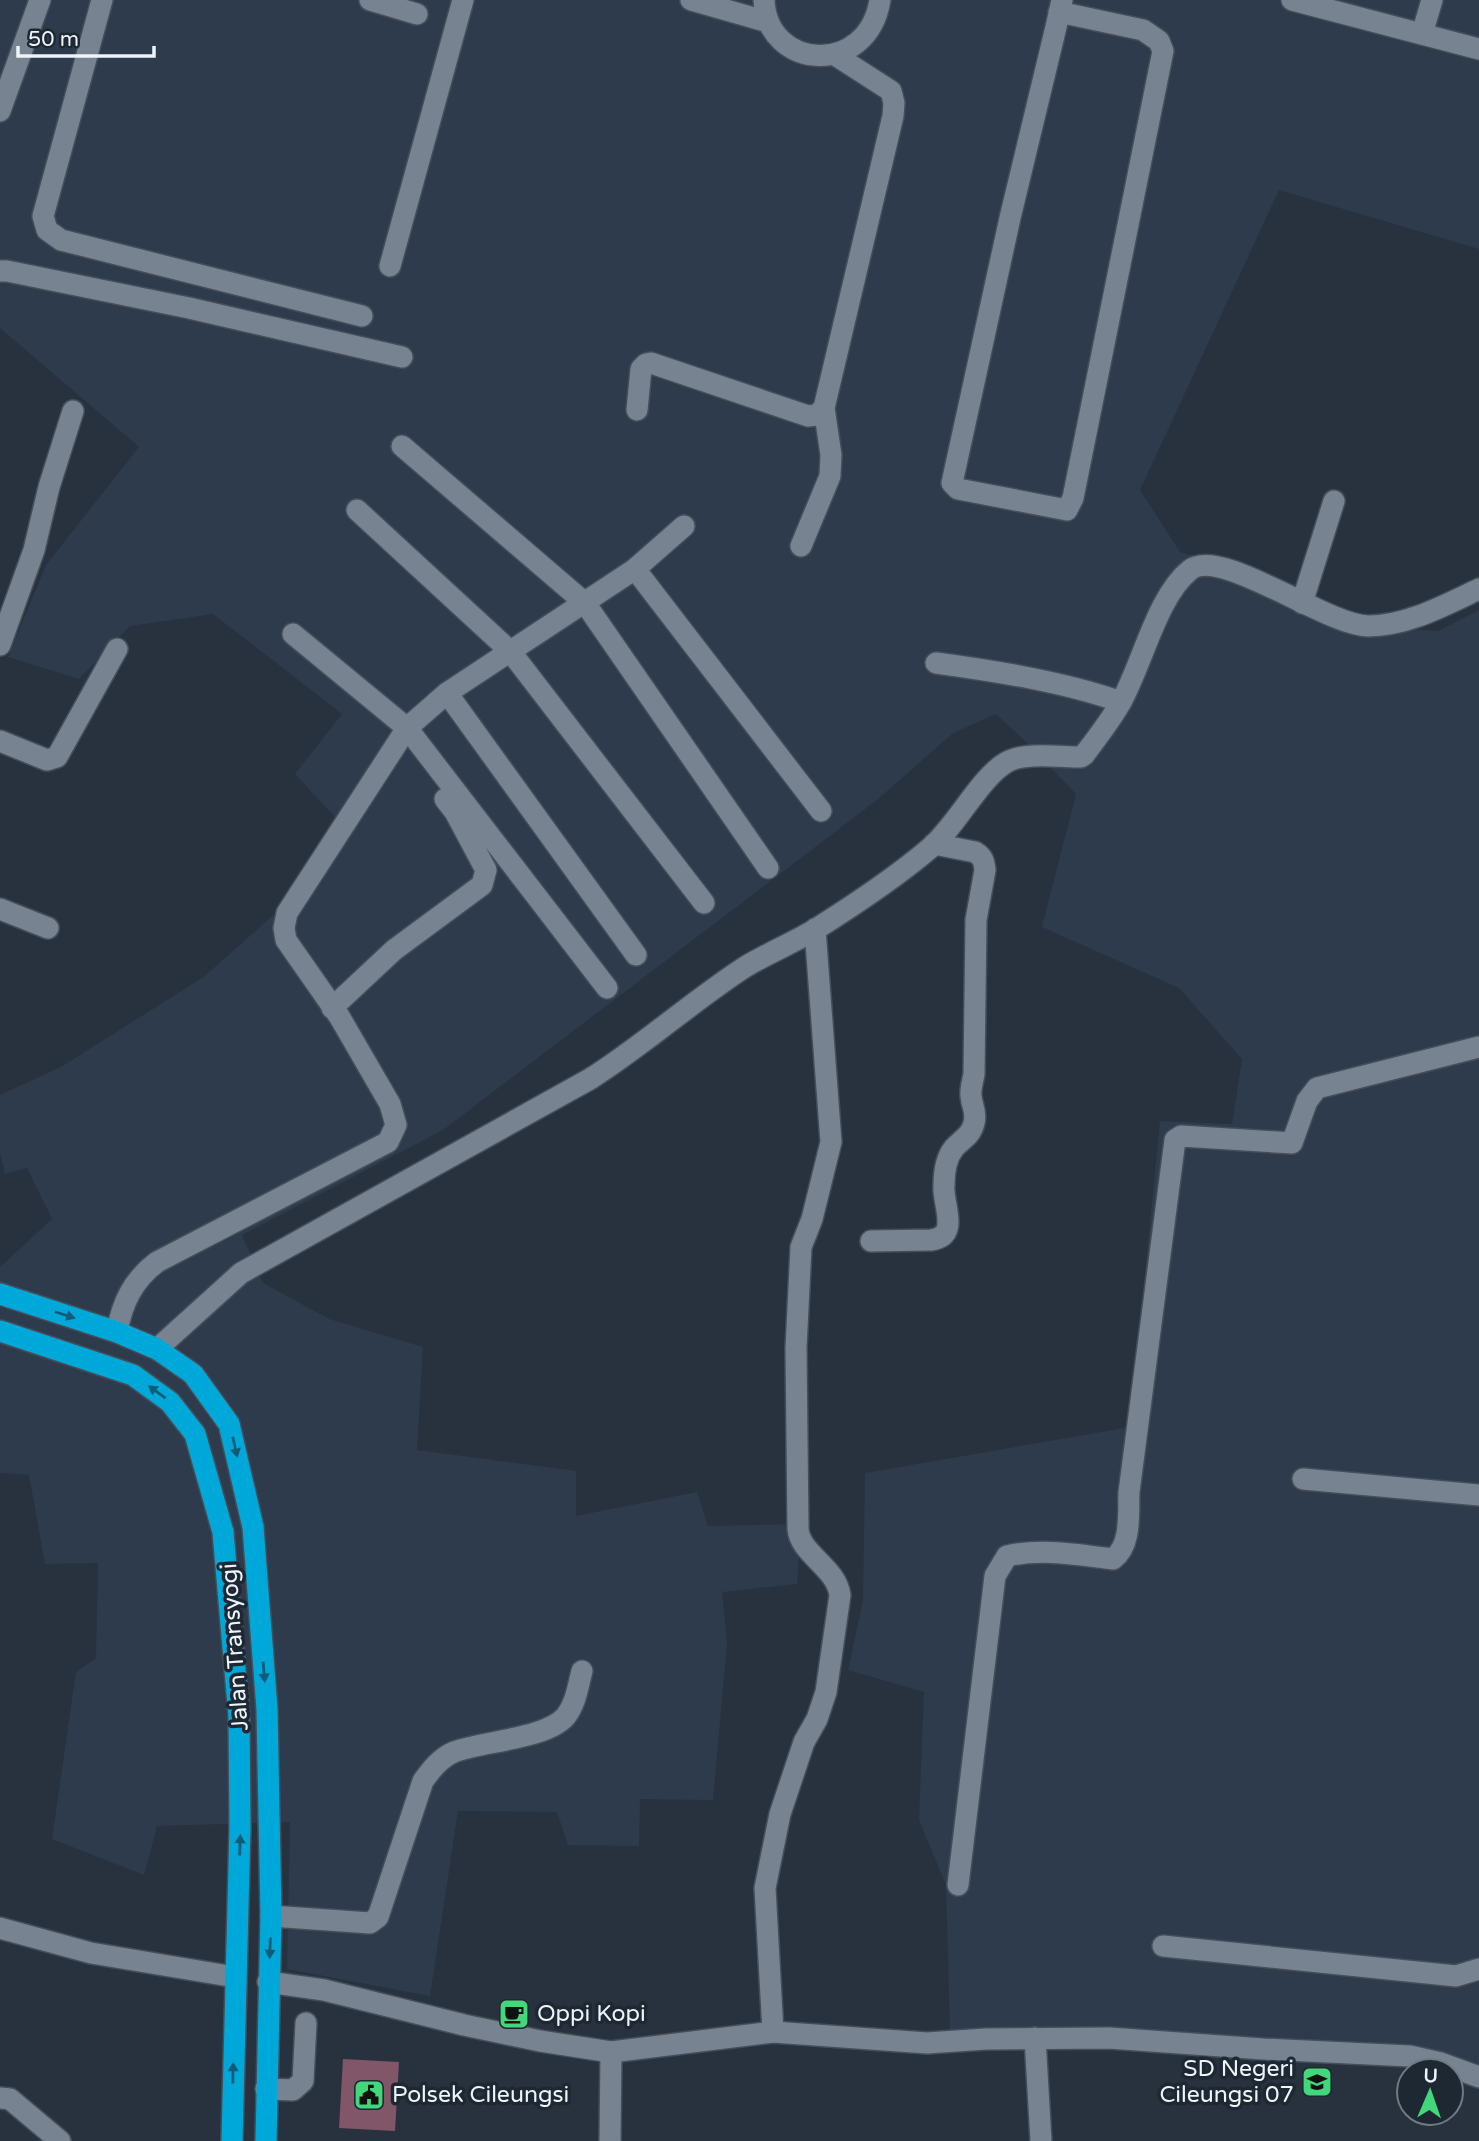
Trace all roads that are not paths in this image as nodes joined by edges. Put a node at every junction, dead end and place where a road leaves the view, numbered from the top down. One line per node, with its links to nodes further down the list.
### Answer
1 (40, 0): 16 (street)
2 (102, 0): 19 (street)
3 (370, 0): 11 (street)
4 (463, 0): 17 (street)
5 (691, 0): 12 (street)
6 (764, 0): 12 (street)
7 (880, 0): 15 (street)
8 (1292, 0): 13 (street)
9 (1432, 0): 13 (street)
10 (1060, 6): 10 (street)
11 (417, 14)
12 (768, 22): 15 (street)
13 (1422, 34): 14 (street)
14 (1479, 49)
15 (835, 55): 21 (street)
16 (0, 111)
17 (390, 266)
18 (0, 271): 20 (street)
19 (362, 316)
20 (402, 358)
21 (824, 408): 22 (street); 28 (street)
22 (637, 410)
23 (73, 411): 34 (street)
24 (402, 446): 31 (street)
25 (1334, 501): 32 (street)
26 (357, 510): 36 (street)
27 (684, 526): 29 (street)
28 (801, 546)
29 (635, 569): 31 (street); 42 (street)
30 (1479, 589): 32 (street)
31 (585, 603): 36 (street); 44 (street)
32 (1302, 603): 39 (street)
33 (293, 634): 40 (street)
34 (0, 645)
35 (117, 649): 41 (street)
36 (510, 651): 38 (street); 45 (street)
37 (936, 663): 39 (street)
38 (447, 693): 40 (street); 49 (street)
39 (1121, 702): 43 (street)
40 (403, 733): 50 (street); 51 (street); 51 (street)
41 (0, 741)
42 (821, 811)
43 (934, 844): 48 (street); 53 (street)
44 (768, 867)
45 (704, 903)
46 (0, 909): 47 (street)
47 (48, 928)
48 (815, 929): 57 (street); 69 (street)
49 (636, 955)
50 (607, 988)
51 (331, 1008): 56 (street)
52 (1479, 1047): 61 (street)
53 (871, 1241)
54 (0, 1294): 56 (highway, Jalan Transyogi, one-way to 56)
55 (0, 1331): 66 (highway, Jalan Transyogi, one-way to 55)
56 (117, 1332): 57 (highway, Jalan Transyogi)
57 (157, 1349): 62 (highway, Jalan Transyogi, one-way to 62)
58 (1303, 1479): 59 (street)
59 (1479, 1495)
60 (582, 1671): 62 (street)
61 (958, 1885)
62 (271, 1916): 67 (highway, Jalan Transyogi, one-way to 67)
63 (0, 1928): 66 (street)
64 (1163, 1947): 65 (street)
65 (1479, 1969)
66 (236, 1977): 76 (highway, Jalan Transyogi, one-way to 66)
67 (268, 1982): 71 (street); 73 (highway, Jalan Transyogi)
68 (306, 2023): 73 (street)
69 (773, 2032): 70 (street); 71 (street)
70 (1035, 2038): 72 (street); 79 (street)
71 (611, 2052): 78 (street)
72 (1479, 2077)
73 (265, 2089): 77 (highway, Jalan Transyogi)
74 (0, 2098): 75 (street)
75 (61, 2141)
76 (232, 2141)
77 (265, 2141)
78 (610, 2141)
79 (1041, 2141)

